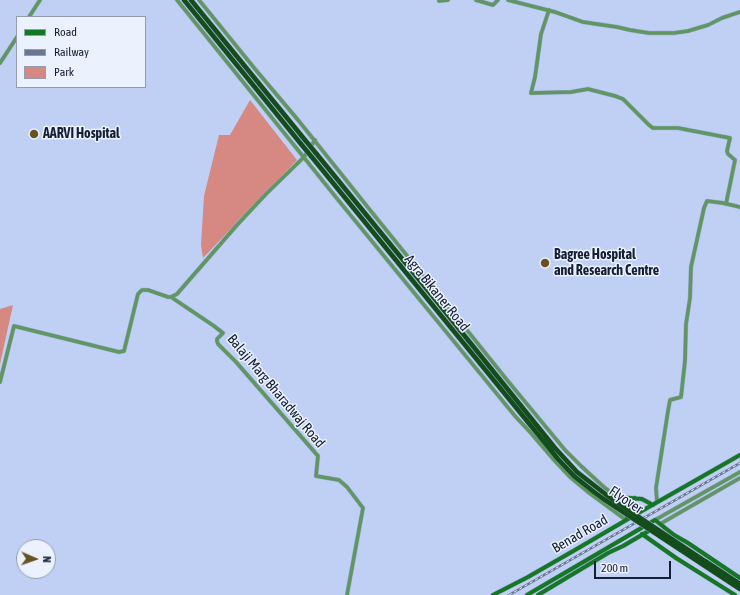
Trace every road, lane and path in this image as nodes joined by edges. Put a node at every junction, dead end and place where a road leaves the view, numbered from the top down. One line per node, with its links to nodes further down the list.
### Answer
1 (40, 0): 13 (street)
2 (177, 0): 18 (street)
3 (184, 0): 17 (highway)
4 (191, 0): 17 (highway)
5 (200, 0): 16 (street)
6 (439, 0): 7 (street)
7 (448, 0)
8 (476, 0): 9 (street)
9 (498, 0)
10 (508, 0): 11 (street)
11 (549, 10): 12 (street); 19 (street)
12 (740, 12)
13 (30, 16)
14 (16, 39): 15 (street)
15 (0, 63)
16 (315, 140): 18 (street); 26 (street)
17 (303, 142): 36 (highway, Flyover, bridge)
18 (304, 157): 21 (street); 31 (street)
19 (726, 204): 20 (street); 28 (street)
20 (740, 207)
21 (171, 296): 22 (street); 40 (street, Balaji Marg Bharadwaj Road)
22 (0, 382)
23 (740, 456): 28 (main road, Benad Road)
24 (740, 472): 32 (street)
25 (740, 478): 33 (street)
26 (618, 497): 27 (main road); 29 (street)
27 (635, 498): 28 (main road); 29 (main road)
28 (655, 504): 30 (main road, Benad Road)
29 (630, 506): 30 (street); 31 (main road)
30 (640, 512): 31 (main road, Benad Road)
31 (626, 520): 41 (main road, Benad Road)
32 (655, 520): 33 (main road); 34 (main road)
33 (660, 524): 35 (main road); 37 (main road)
34 (638, 532): 35 (main road); 42 (main road)
35 (643, 535): 43 (main road); 44 (main road)
36 (703, 563): 38 (highway); 39 (highway)
37 (740, 578)
38 (740, 584)
39 (740, 589)
40 (347, 595)
41 (493, 595)
42 (528, 595)
43 (538, 595)
44 (735, 595)

